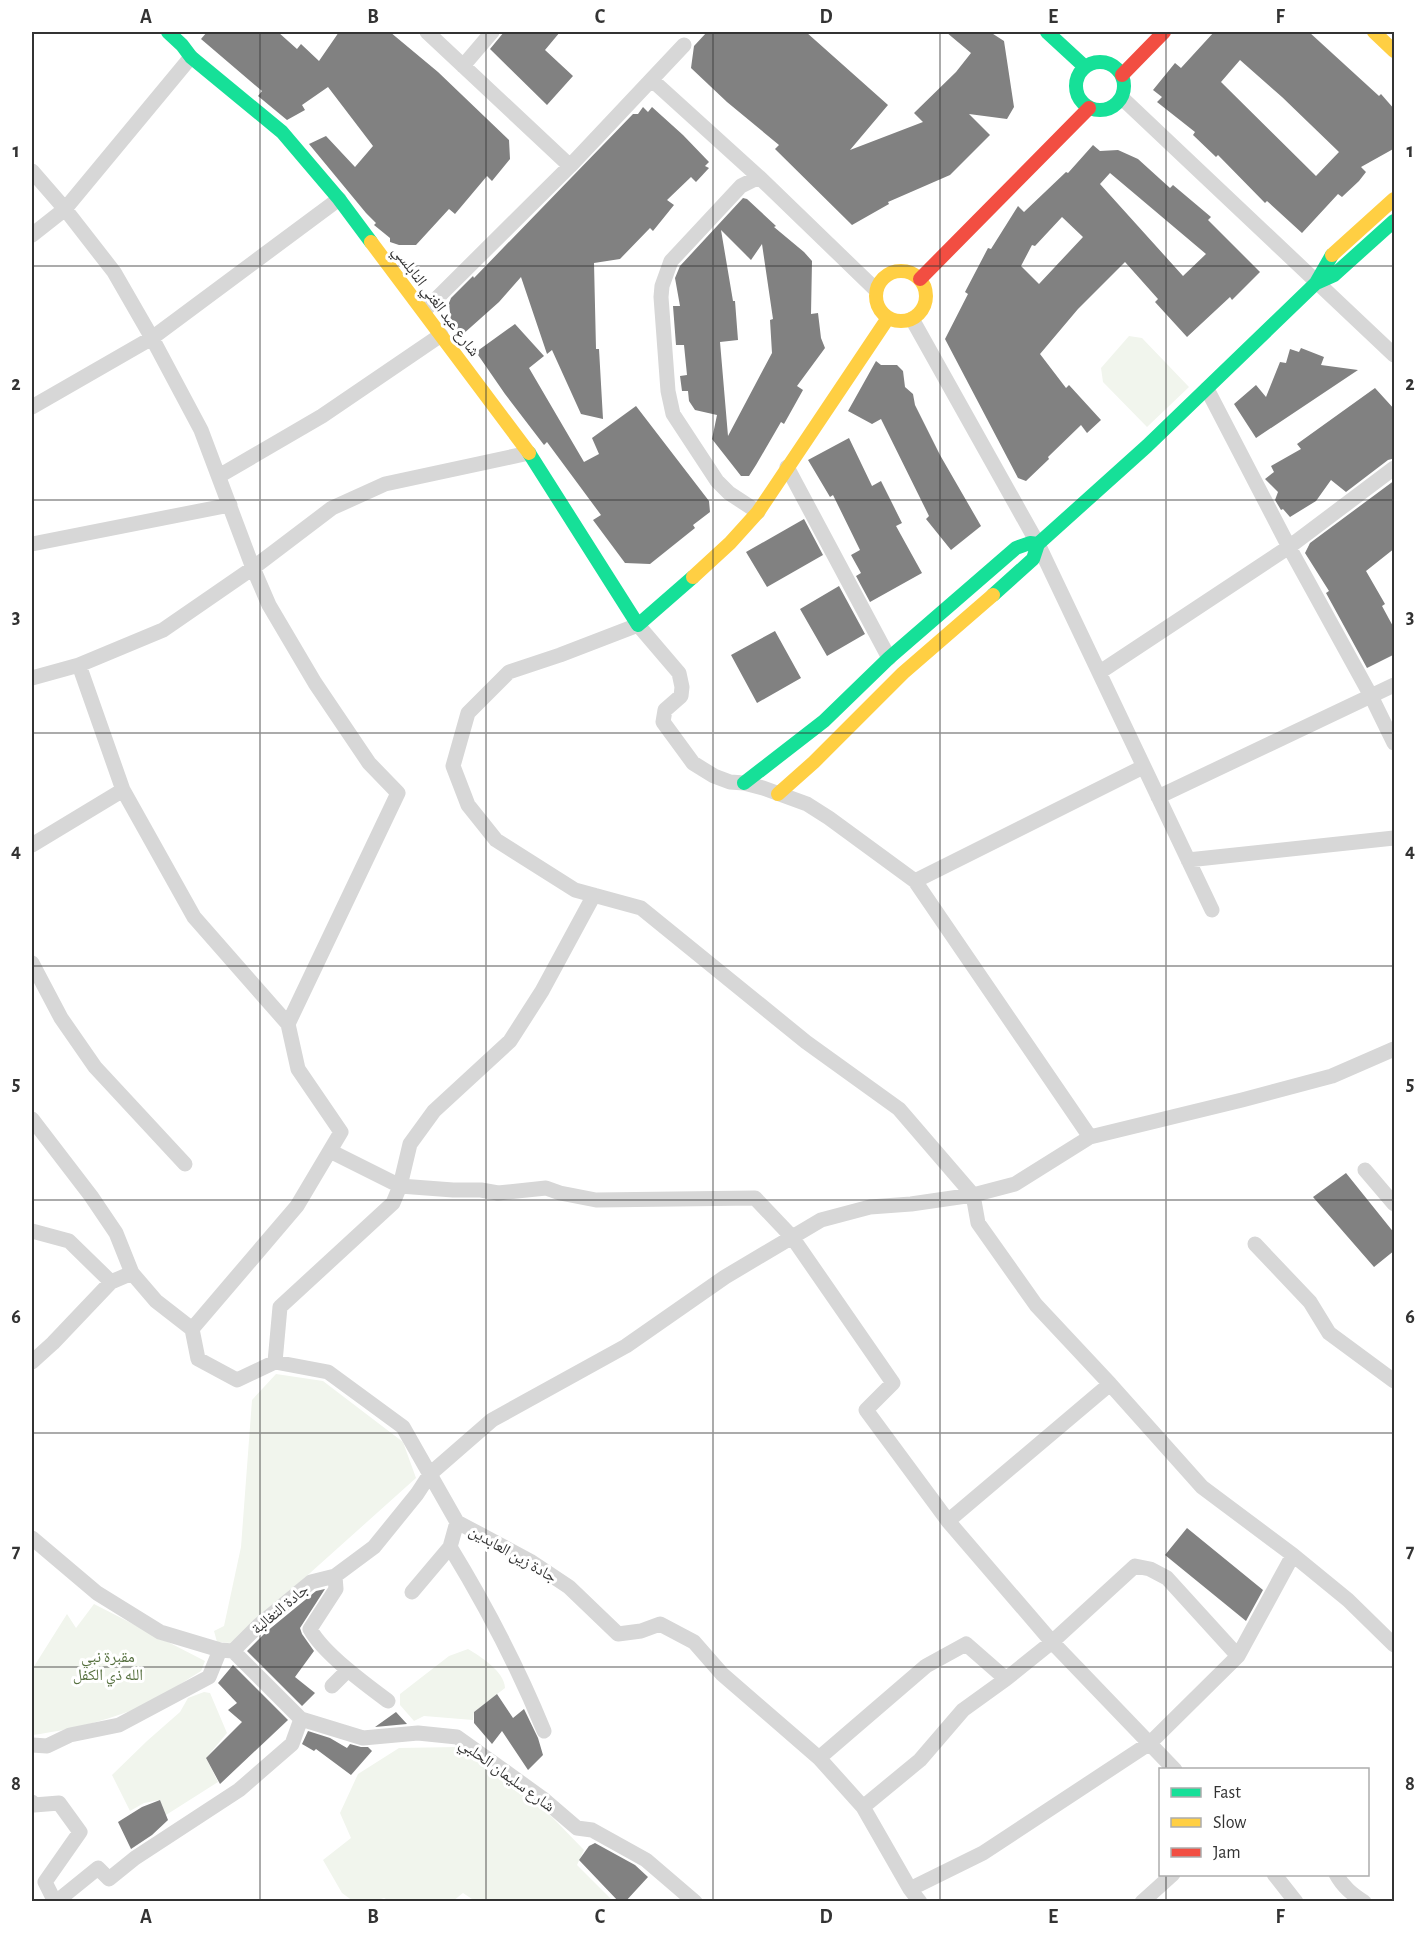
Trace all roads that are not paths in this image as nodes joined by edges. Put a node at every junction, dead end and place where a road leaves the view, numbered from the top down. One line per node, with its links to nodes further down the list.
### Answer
1 (168, 32): 8 (street, شارع عبد الغني النابلسي)
2 (427, 32): 10 (street)
3 (492, 32): 10 (street)
4 (1047, 32): 11 (street)
5 (1164, 32): 12 (street)
6 (1374, 32): 9 (street)
7 (684, 45): 13 (street)
8 (188, 46): 19 (street, شارع عبد الغني النابلسي); 21 (street)
9 (1395, 51)
10 (463, 66): 16 (street)
11 (1085, 67): 12 (street); 15 (street)
12 (1122, 75): 14 (street)
13 (652, 80): 16 (street); 18 (street)
14 (1122, 98): 15 (street); 25 (street)
15 (1089, 108): 24 (street)
16 (570, 166): 27 (street)
17 (32, 171): 21 (street)
18 (759, 177): 26 (street); 40 (street)
19 (339, 199): 27 (street, شارع عبد الغني النابلسي); 31 (street)
20 (1395, 199): 25 (street)
21 (65, 208): 23 (street); 31 (street)
22 (1395, 220): 25 (street)
23 (32, 236)
24 (920, 279): 26 (street); 29 (street)
25 (1316, 283): 32 (street); 33 (street)
26 (876, 290): 28 (street)
27 (424, 311): 30 (street, شارع عبد الغني النابلسي)
28 (888, 318): 29 (street); 36 (street)
29 (912, 319): 42 (street)
30 (441, 335): 35 (street, شارع عبد الغني النابلسي); 38 (street)
31 (152, 338): 34 (street); 38 (street)
32 (1395, 356)
33 (1207, 389): 42 (street); 43 (street)
34 (32, 406)
35 (529, 453): 44 (street); 45 (street, شارع عبد الغني النابلسي)
36 (787, 467): 40 (street); 46 (street)
37 (1395, 468): 43 (street)
38 (219, 476): 39 (street)
39 (230, 505): 41 (street); 44 (street)
40 (758, 512): 45 (street)
41 (32, 544)
42 (1038, 544): 46 (street); 48 (street); 54 (street)
43 (1289, 547): 48 (street); 51 (street)
44 (253, 568): 47 (street); 67 (street)
45 (638, 625): 56 (street); 64 (street)
46 (889, 658): 52 (street)
47 (79, 665): 49 (street); 57 (street)
48 (1100, 672): 55 (street)
49 (32, 678)
50 (1395, 685): 51 (street)
51 (1371, 696): 53 (street); 59 (street)
52 (812, 731): 54 (street); 56 (street)
53 (1395, 743)
54 (828, 748): 58 (street)
55 (1143, 767): 59 (street); 63 (street)
56 (744, 783): 58 (street)
57 (123, 790): 61 (street); 67 (street)
58 (778, 794): 63 (street)
59 (1158, 797): 62 (street)
60 (1395, 838): 62 (street)
61 (32, 844)
62 (1188, 860): 65 (street)
63 (915, 881): 70 (street)
64 (594, 895): 74 (street); 75 (street)
65 (1212, 910)
66 (32, 963): 72 (street)
67 (288, 1024): 71 (street)
68 (1395, 1049): 70 (street, جادة التغالبة)
69 (32, 1119): 80 (street)
70 (1090, 1137): 75 (street, جادة التغالبة)
71 (330, 1151): 74 (street); 82 (street)
72 (185, 1164)
73 (1365, 1170): 76 (street)
74 (400, 1186): 78 (street); 84 (street)
75 (973, 1195): 78 (street, جادة التغالبة); 86 (street)
76 (1395, 1204)
77 (32, 1231): 81 (street)
78 (792, 1237): 87 (street, جادة التغالبة); 88 (street)
79 (1255, 1244): 85 (street)
80 (132, 1273): 81 (street); 82 (street)
81 (111, 1282): 83 (street)
82 (192, 1329): 84 (street)
83 (32, 1362)
84 (275, 1362): 87 (street, جادة زين العابدين)
85 (1395, 1381)
86 (1110, 1384): 88 (street); 92 (street)
87 (430, 1474): 89 (street, جادة زين العابدين); 93 (street, جادة التغالبة)
88 (948, 1521): 95 (street)
89 (457, 1522): 91 (street); 107 (street, جادة زين العابدين)
90 (32, 1538): 97 (street, شارع سليمان الحلبي)
91 (450, 1547): 94 (street); 104 (street)
92 (1293, 1555): 96 (street); 98 (street)
93 (335, 1576): 97 (street, جادة التغالبة); 99 (street)
94 (412, 1592)
95 (1052, 1642): 98 (street); 100 (street); 105 (street)
96 (1395, 1645)
97 (227, 1650): 103 (street, شارع سليمان الحلبي); 106 (street)
98 (1238, 1656): 105 (street)
99 (348, 1670): 101 (street); 102 (street)
100 (1006, 1679): 107 (street); 110 (street)
101 (332, 1686)
102 (388, 1701)
103 (301, 1719): 115 (street); 116 (street, شارع سليمان الحلبي)
104 (544, 1731)
105 (1150, 1743): 108 (street); 114 (street)
106 (32, 1745)
107 (819, 1758): 110 (street, جادة زين العابدين)
108 (1173, 1768)
109 (32, 1802): 115 (street)
110 (862, 1807): 114 (street, جادة زين العابدين)
111 (1172, 1876): 118 (street)
112 (1275, 1876): 119 (street)
113 (1337, 1876): 120 (street)
114 (910, 1889): 117 (street, جادة زين العابدين)
115 (56, 1902)
116 (695, 1902)
117 (920, 1902)
118 (1142, 1902)
119 (1296, 1902)
120 (1364, 1902)

